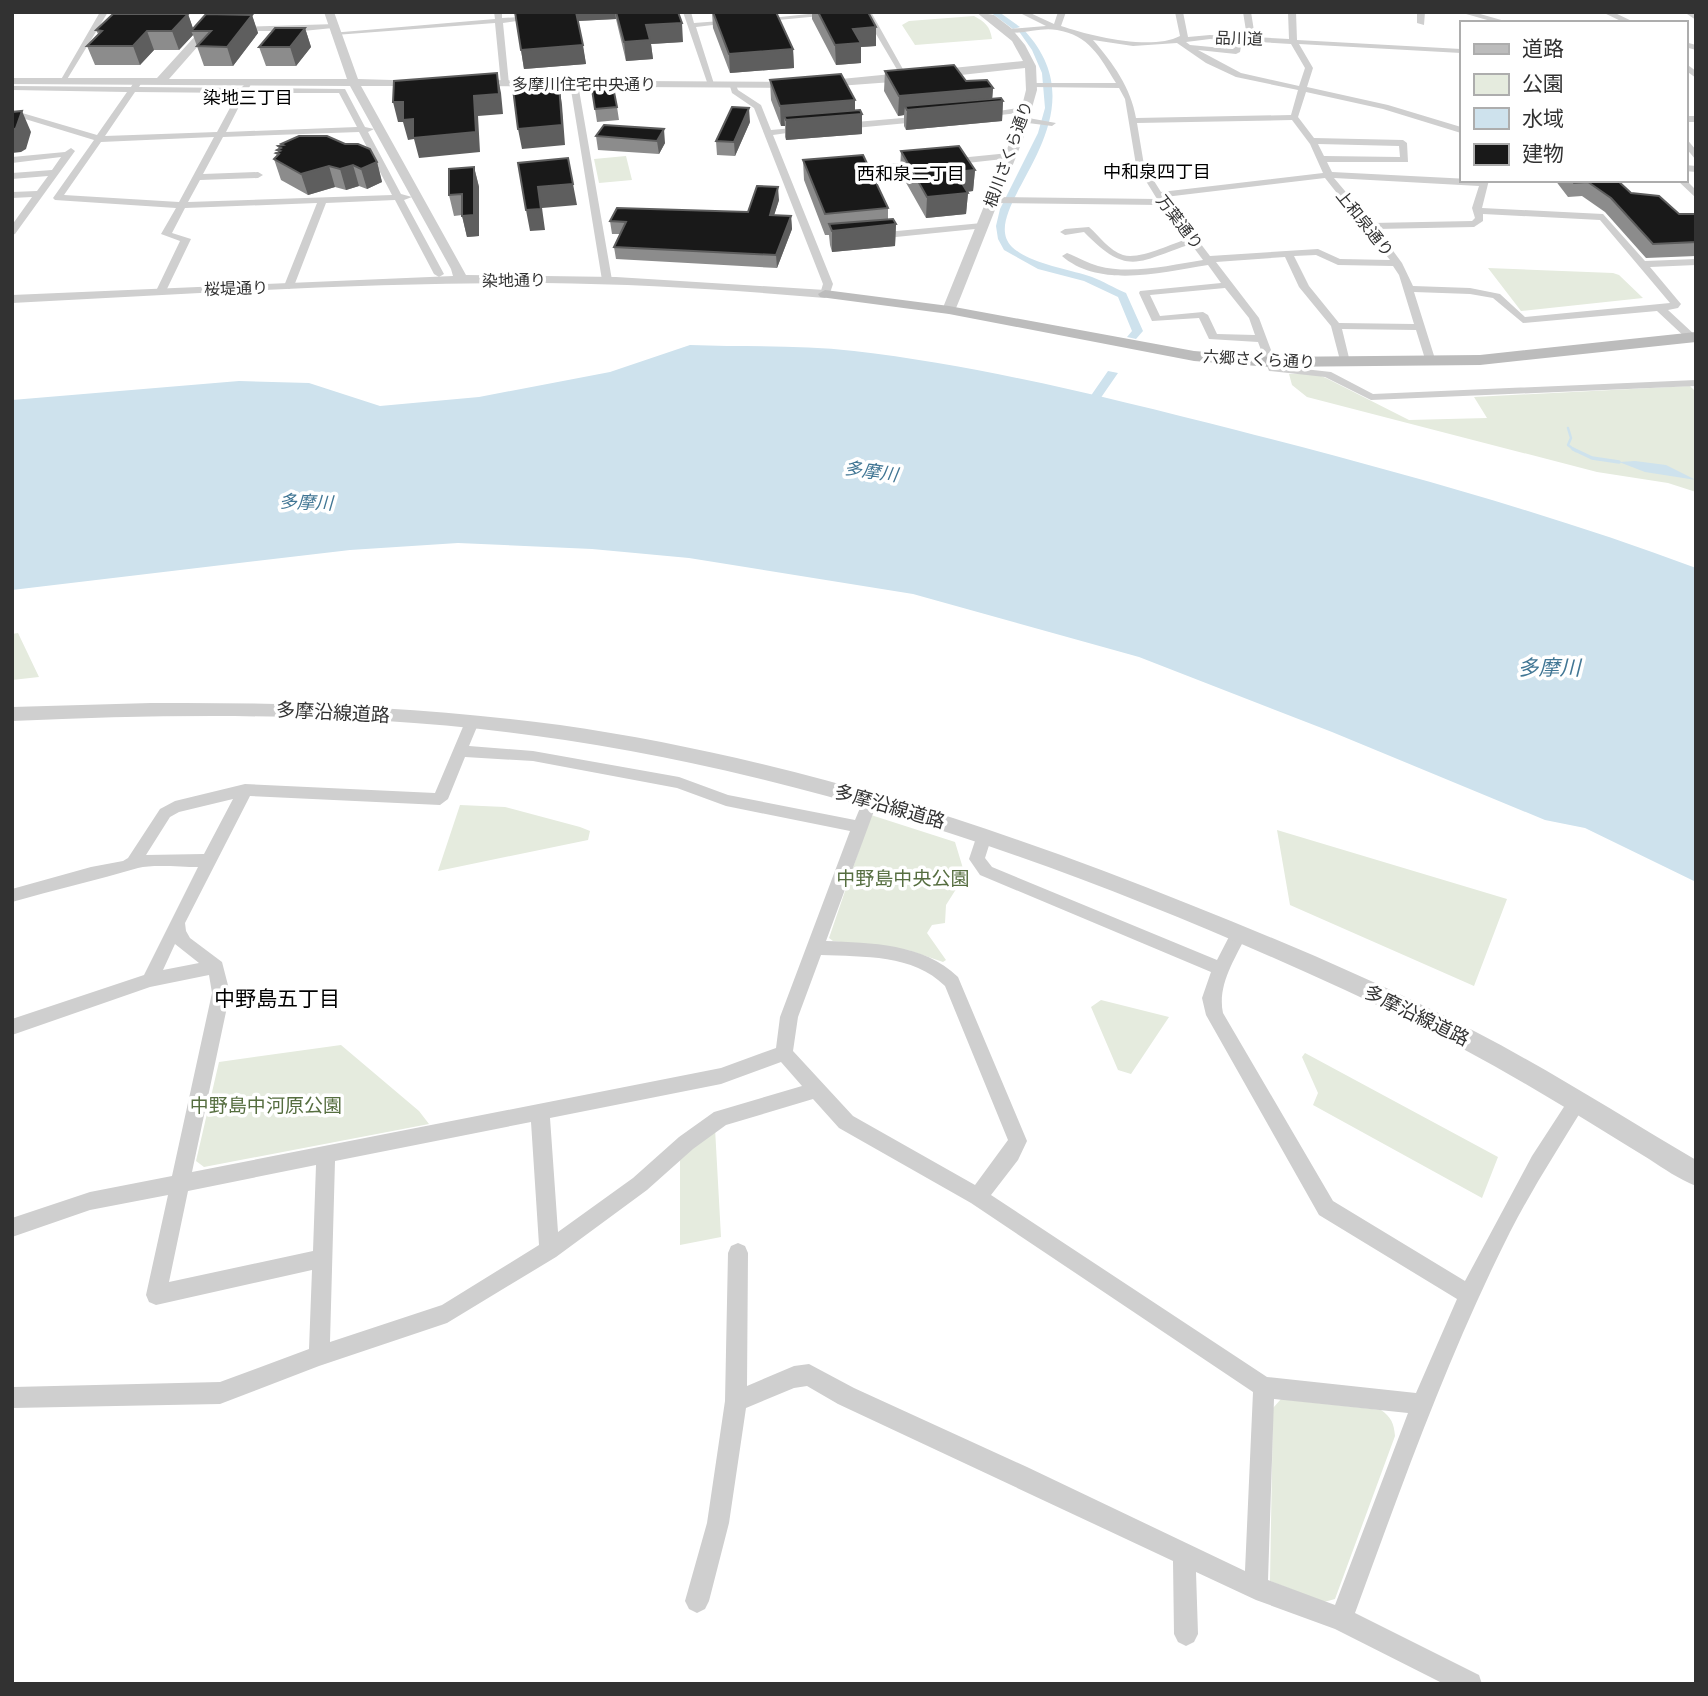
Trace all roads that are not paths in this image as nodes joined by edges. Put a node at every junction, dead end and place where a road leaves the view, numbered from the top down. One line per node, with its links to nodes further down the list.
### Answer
1 (104, 12): 28 (street)
2 (223, 12): 31 (street)
3 (328, 12): 32 (street, 染地通り)
4 (687, 12): 26 (street)
5 (859, 12): 17 (street)
6 (867, 12): 41 (street)
7 (981, 12): 33 (street, 根川さくら通り)
8 (1022, 12): 27 (street, 品川道)
9 (1062, 12): 27 (street)
10 (1180, 12): 38 (street)
11 (1247, 12): 36 (street)
12 (1292, 12): 37 (street)
13 (1421, 12): 25 (street)
14 (1463, 12): 23 (street)
15 (1606, 12): 24 (street)
16 (1688, 12): 20 (street)
17 (774, 15): 21 (street)
18 (499, 17): 19 (street); 32 (street); 48 (street)
19 (538, 18)
20 (1696, 18)
21 (752, 20)
22 (740, 21): 26 (street)
23 (1500, 21)
24 (1627, 21)
25 (1420, 23)
26 (691, 25): 51 (street)
27 (1059, 26): 33 (street); 34 (street, 品川道)
28 (94, 28): 29 (street); 43 (street)
29 (107, 28)
30 (195, 29): 31 (street)
31 (208, 29): 32 (street); 44 (street)
32 (334, 30): 45 (street, 染地通り)
33 (1009, 31): 40 (street, 根川さくら通り)
34 (1087, 38): 38 (street, 品川道); 55 (street, 万葉通り)
35 (1239, 38): 36 (street, 品川道); 38 (street, 品川道); 38 (street)
36 (1251, 38): 37 (street, 品川道)
37 (1293, 40): 39 (street, 品川道); 57 (street)
38 (1183, 44): 57 (street)
39 (1460, 51)
40 (1029, 64): 41 (street, 多摩川住宅中央通り); 54 (street, 根川さくら通り)
41 (906, 78): 52 (street, 多摩川住宅中央通り)
42 (12, 81): 43 (street)
43 (62, 81): 50 (street)
44 (160, 82): 50 (street); 53 (street)
45 (354, 83): 46 (street); 53 (street); 66 (street, 染地通り)
46 (432, 83)
47 (456, 83): 48 (street, 多摩川住宅中央通り)
48 (505, 84): 49 (street, 多摩川住宅中央通り)
49 (574, 84): 51 (street, 多摩川住宅中央通り); 120 (street)
50 (136, 85): 53 (street); 56 (street); 73 (street)
51 (712, 85): 52 (street, 多摩川住宅中央通り)
52 (732, 85): 70 (street)
53 (246, 86): 67 (street); 72 (street)
54 (1037, 86): 55 (street); 60 (street, 根川さくら通り)
55 (1122, 86): 63 (street, 万葉通り)
56 (12, 88)
57 (1301, 90): 61 (street); 69 (street)
58 (12, 112): 71 (street)
59 (973, 115): 60 (street)
60 (1024, 115): 64 (street); 76 (street, 根川さくら通り)
61 (1294, 117): 63 (street); 74 (street, 上和泉通り)
62 (933, 118): 65 (street)
63 (1133, 121): 97 (street, 万葉通り)
64 (1052, 122)
65 (836, 127)
66 (379, 128): 67 (street); 95 (street, 染地通り)
67 (363, 129): 72 (street); 96 (street)
68 (809, 129): 70 (street)
69 (1458, 129)
70 (768, 133): 88 (street)
71 (83, 134): 73 (street); 75 (street)
72 (219, 135): 73 (street); 87 (street)
73 (99, 139): 100 (street)
74 (1312, 141): 77 (street, 上和泉通り); 77 (street)
75 (68, 155): 78 (street); 82 (street)
76 (1009, 156): 79 (street); 98 (street, 根川さくら通り)
77 (1322, 159): 84 (street, 上和泉通り)
78 (12, 160)
79 (943, 162)
80 (930, 163): 81 (street)
81 (838, 172)
82 (54, 173): 85 (street); 92 (street)
83 (258, 175): 87 (street)
84 (1329, 175): 89 (street); 97 (street); 105 (street, 上和泉通り)
85 (12, 176)
86 (799, 176): 88 (street)
87 (197, 177): 100 (street)
88 (785, 177): 111 (street)
89 (1460, 181)
90 (1485, 182): 101 (street)
91 (1683, 182): 94 (street)
92 (40, 194): 93 (street); 102 (street)
93 (12, 195)
94 (1696, 195)
95 (417, 196): 96 (street); 119 (street, 染地通り)
96 (398, 197): 99 (street); 118 (street)
97 (1160, 198): 98 (street); 109 (street, 万葉通り)
98 (997, 200): 104 (street, 根川さくら通り)
99 (322, 201): 100 (street); 122 (street)
100 (181, 205): 124 (street)
101 (1478, 211): 105 (street); 117 (street)
102 (26, 213): 103 (street); 106 (street)
103 (12, 214)
104 (982, 226): 108 (street); 128 (street, 根川さくら通り)
105 (1370, 226): 116 (street, 上和泉通り)
106 (12, 232)
107 (1065, 232): 112 (street)
108 (860, 237)
109 (1193, 240): 112 (street); 114 (street, 万葉通り)
110 (823, 241): 111 (street)
111 (811, 242): 125 (street)
112 (1106, 250): 114 (street)
113 (1288, 254): 114 (street); 116 (street); 129 (street)
114 (1210, 260): 121 (street, 万葉通り)
115 (1696, 262): 117 (street)
116 (1397, 263): 123 (street, 上和泉通り)
117 (1642, 264): 127 (street)
118 (439, 274)
119 (460, 280): 120 (street, 染地通り); 122 (street, 桜堤通り)
120 (607, 280): 125 (street, 染地通り)
121 (1229, 285): 132 (street, 万葉通り); 132 (street)
122 (289, 286): 124 (street, 桜堤通り)
123 (1409, 289): 127 (street); 130 (street, 上和泉通り)
124 (160, 292): 126 (street, 桜堤通り)
125 (825, 294): 128 (main road, 六郷さくら通り)
126 (12, 299)
127 (1660, 307): 131 (street)
128 (949, 310): 133 (main road, 六郷さくら通り)
129 (1336, 326): 130 (street); 134 (street)
130 (1420, 327): 135 (street, 上和泉通り)
131 (1694, 337): 135 (main road, 六郷さくら通り)
132 (1263, 339): 133 (street, 万葉通り)
133 (1270, 362): 134 (main road, 六郷さくら通り); 136 (street)
134 (1345, 362): 135 (main road, 六郷さくら通り)
135 (1431, 362)
136 (1696, 383)
137 (12, 714): 138 (street, 多摩沿線道路)
138 (472, 722): 139 (street); 141 (street, 多摩沿線道路)
139 (460, 751): 140 (street); 142 (street)
140 (245, 790): 144 (street); 145 (street)
141 (870, 800): 142 (street); 143 (street, 多摩沿線道路)
142 (858, 827): 149 (street)
143 (984, 836): 148 (street, 多摩沿線道路); 151 (street)
144 (209, 860): 145 (street); 147 (street)
145 (134, 862): 146 (street)
146 (12, 896)
147 (177, 922): 150 (street); 152 (street)
148 (1239, 934): 151 (street); 156 (street, 多摩沿線道路)
149 (816, 948): 154 (street); 161 (street)
150 (216, 967): 152 (street); 160 (street)
151 (1221, 969): 166 (street)
152 (150, 980): 153 (street)
153 (12, 1027)
154 (784, 1054): 155 (street); 157 (street)
155 (815, 1090): 161 (street); 163 (street)
156 (1577, 1102): 159 (street, 多摩沿線道路); 166 (street)
157 (540, 1112): 158 (street); 163 (street)
158 (326, 1155): 160 (street); 165 (street)
159 (1696, 1174)
160 (179, 1182): 162 (street); 165 (street)
161 (978, 1197): 169 (street)
162 (12, 1228)
163 (549, 1250): 167 (street)
164 (738, 1253): 171 (street)
165 (323, 1258): 167 (street)
166 (1469, 1295): 172 (street)
167 (319, 1356): 170 (street)
168 (12, 1387): 170 (street)
169 (1264, 1387): 172 (street); 174 (street)
170 (13, 1400)
171 (736, 1401): 173 (street); 175 (street)
172 (1421, 1404): 176 (street)
173 (1184, 1553): 174 (street); 177 (street)
174 (1256, 1588): 176 (street)
175 (697, 1601)
176 (1341, 1619): 178 (street)
177 (1186, 1634)
178 (1470, 1684)

